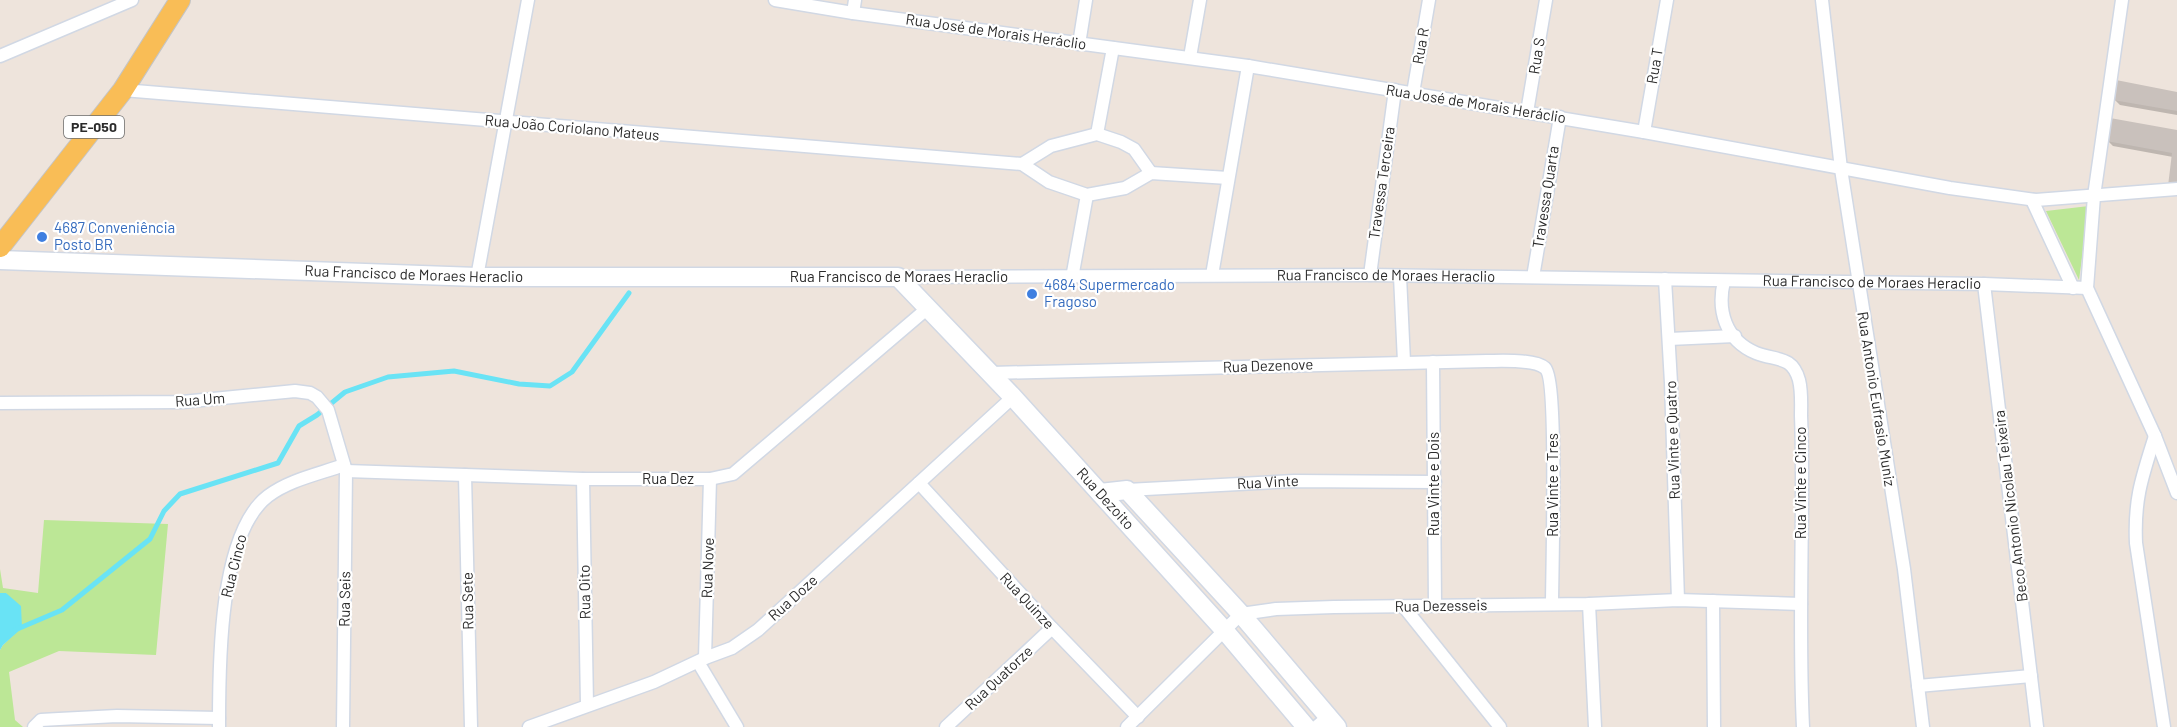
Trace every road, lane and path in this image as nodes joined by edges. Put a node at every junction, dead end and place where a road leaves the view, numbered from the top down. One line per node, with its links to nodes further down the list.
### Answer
1 (132, 0): 16 (street)
2 (180, 0): 19 (main road, PE-050)
3 (528, 0): 24 (street)
4 (775, 0): 13 (street, Rua José de Morais Heráclio)
5 (855, 0): 13 (street)
6 (1086, 0): 14 (street)
7 (1200, 0): 17 (street)
8 (1429, 0): 21 (street, Rua R)
9 (1546, 0): 22 (street, Rua S)
10 (1667, 0): 25 (street, Rua T)
11 (1822, 0): 28 (street, Rua Antonio Eufrasio Muniz)
12 (2122, 0): 33 (street)
13 (853, 13): 14 (street, Rua José de Morais Heráclio)
14 (1079, 44): 15 (street, Rua José de Morais Heráclio)
15 (1113, 48): 17 (street, Rua José de Morais Heráclio); 26 (street)
16 (0, 56)
17 (1190, 57): 18 (street, Rua José de Morais Heráclio)
18 (1248, 66): 20 (street, Rua José de Morais Heráclio); 30 (street)
19 (123, 90): 24 (street, Rua João Coriolano Mateus); 35 (main road, PE-050)
20 (1395, 90): 21 (street, Rua José de Morais Heráclio); 38 (street, Travessa Terceira)
21 (1413, 93): 22 (street, Rua José de Morais Heráclio)
22 (1527, 112): 23 (street, Rua José de Morais Heráclio)
23 (1560, 117): 25 (street, Rua José de Morais Heráclio); 42 (street, Travessa Quarta)
24 (505, 122): 27 (street, Rua João Coriolano Mateus); 40 (street)
25 (1644, 132): 28 (street, Rua José de Morais Heráclio)
26 (1097, 134): 27 (street); 29 (street)
27 (1022, 165): 32 (street, Rua João Coriolano Mateus)
28 (1841, 169): 34 (street, Rua José de Morais Heráclio); 46 (street, Rua Antonio Eufrasio Muniz)
29 (1151, 172): 30 (street); 32 (street, Rua João Coriolano Mateus)
30 (1228, 178): 37 (street)
31 (2177, 189): 33 (street, Rua José de Morais Heráclio)
32 (1087, 195): 43 (street)
33 (2094, 196): 34 (street, Rua José de Morais Heráclio); 49 (street)
34 (2032, 200): 48 (street)
35 (0, 247)
36 (0, 260): 40 (street, Rua Francisco de Moraes Heraclio)
37 (1212, 275): 38 (street, Rua Francisco de Moraes Heraclio); 43 (street, Rua Francisco de Moraes Heraclio)
38 (1370, 275): 39 (street, Rua Francisco de Moraes Heraclio)
39 (1400, 276): 42 (street, Rua Francisco de Moraes Heraclio); 53 (street)
40 (477, 277): 41 (street, Rua Francisco de Moraes Heraclio)
41 (898, 277): 43 (street, Rua Francisco de Moraes Heraclio); 50 (street, Rua Dezoito)
42 (1533, 277): 44 (street, Rua Francisco de Moraes Heraclio)
43 (1072, 278)
44 (1665, 279): 45 (street, Rua Francisco de Moraes Heraclio); 52 (street, Rua Vinte e Quatro)
45 (1724, 281): 46 (street, Rua Francisco de Moraes Heraclio); 51 (street, Rua Vinte e Cinco)
46 (1858, 282): 47 (street, Rua Francisco de Moraes Heraclio); 82 (street, Rua Antonio Eufrasio Muniz)
47 (1984, 284): 48 (street, Rua Francisco de Moraes Heraclio); 81 (street, Beco Antonio Nicolau Teixeira)
48 (2073, 288): 49 (street, Rua Francisco de Moraes Heraclio)
49 (2087, 288): 59 (street)
50 (929, 307): 56 (street, Rua Dezoito); 64 (street, Rua Dez)
51 (1735, 336): 52 (street); 74 (street, Rua Vinte e Cinco)
52 (1669, 339): 70 (street, Rua Vinte e Quatro)
53 (1404, 362): 54 (street, Rua Dezenove); 56 (street, Rua Dezenove)
54 (1433, 362): 55 (street, Rua Dezenove); 65 (street, Rua Vinte e Dois)
55 (1545, 367): 72 (street, Rua Vinte e Tres)
56 (991, 373): 57 (street, Rua Dezoito)
57 (1013, 397): 66 (street, Rua Doze); 68 (street, Rua Dezoito)
58 (0, 403): 61 (street, Rua Um)
59 (2155, 436): 60 (street); 101 (street)
60 (2171, 464): 69 (street)
61 (345, 468): 62 (street, Rua Dez); 85 (street, Rua Cinco); 88 (street, Rua Seis)
62 (465, 475): 63 (street, Rua Dez); 89 (street, Rua Sete)
63 (583, 479): 64 (street, Rua Dez); 83 (street, Rua Oito)
64 (710, 479): 80 (street, Rua Nove)
65 (1435, 482): 67 (street, Rua Vinte); 75 (street, Rua Vinte e Dois)
66 (919, 483): 78 (street, Rua Quinze); 80 (street, Rua Doze)
67 (1127, 490): 68 (street, Rua Vinte); 77 (street, Rua Dezoito)
68 (1100, 493): 79 (street, Rua Dezoito)
69 (2177, 493)
70 (1678, 600): 71 (street, Rua Dezesseis); 73 (street, Rua Dezesseis)
71 (1713, 601): 74 (street, Rua Dezesseis); 97 (street)
72 (1552, 604): 73 (street, Rua Dezesseis); 75 (street, Rua Dezesseis)
73 (1589, 604): 96 (street)
74 (1801, 604): 98 (street, Rua Vinte e Cinco)
75 (1435, 605): 76 (street, Rua Dezesseis)
76 (1404, 607): 77 (street, Rua Dezesseis); 95 (street)
77 (1241, 614): 79 (street); 86 (street, Rua Dezoito)
78 (1052, 628): 84 (street, Rua Quinze); 92 (street, Rua Quatorze)
79 (1225, 631): 84 (street); 94 (street, Rua Dezoito)
80 (702, 660): 83 (street, Rua Doze); 91 (street)
81 (2031, 676): 82 (street); 100 (street, Beco Antonio Nicolau Teixeira)
82 (1918, 686): 99 (street, Rua Antonio Eufrasio Muniz)
83 (587, 705): 90 (street, Rua Doze)
84 (1138, 717): 93 (street)
85 (219, 722): 87 (street)
86 (1327, 723)
87 (33, 727)
88 (343, 727)
89 (471, 727)
90 (529, 727)
91 (737, 727)
92 (946, 727)
93 (1127, 727)
94 (1306, 727)
95 (1500, 727)
96 (1595, 727)
97 (1714, 727)
98 (1803, 727)
99 (1923, 727)
100 (2037, 727)
101 (2164, 727)

